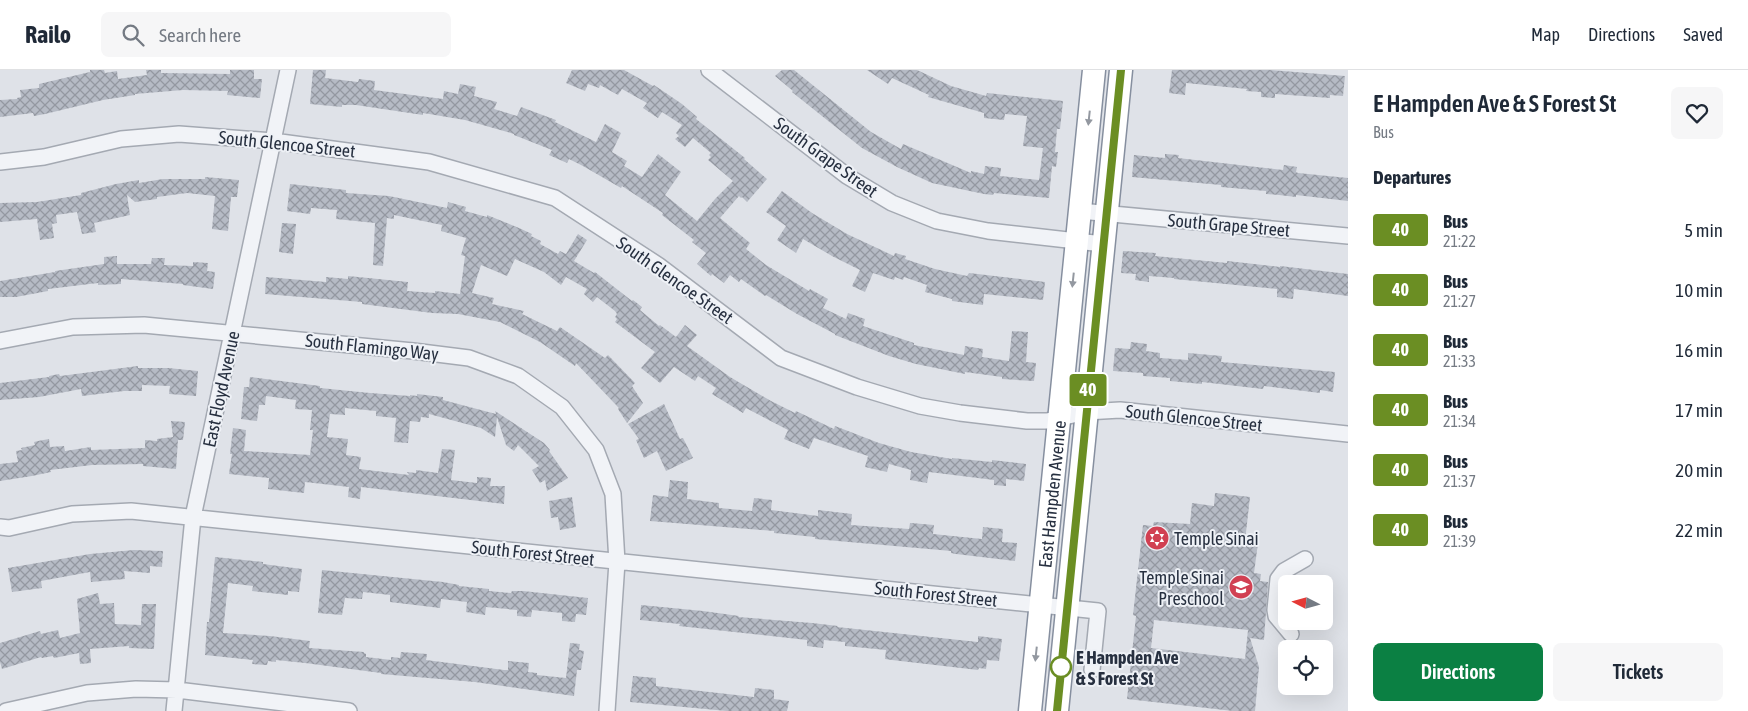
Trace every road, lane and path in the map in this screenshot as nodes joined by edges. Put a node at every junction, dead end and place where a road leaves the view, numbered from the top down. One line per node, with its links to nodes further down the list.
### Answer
1 (288, 70): 5 (street, East Floyd Avenue)
2 (709, 70): 10 (street, South Grape Street)
3 (1094, 70): 7 (highway, East Hampden Avenue, one-way to 7)
4 (1121, 70): 8 (highway, East Hampden Avenue)
5 (273, 141): 6 (street, South Glencoe Street); 12 (street, East Floyd Avenue); 15 (street, South Glencoe Street)
6 (0, 162)
7 (1080, 212): 8 (street, South Grape Street); 10 (highway, East Hampden Avenue)
8 (1106, 214): 9 (street, South Grape Street); 11 (highway, East Hampden Avenue)
9 (1348, 236)
10 (1077, 241): 11 (street, South Grape Street); 15 (highway, East Hampden Avenue, one-way to 15)
11 (1103, 244): 14 (highway, East Hampden Avenue)
12 (233, 333): 13 (street, South Flamingo Way); 17 (street, East Floyd Avenue); 20 (street, South Flamingo Way)
13 (0, 341)
14 (1086, 412): 15 (street, South Glencoe Street); 16 (street, South Glencoe Street); 22 (highway, East Hampden Avenue)
15 (1060, 418): 21 (highway, East Hampden Avenue)
16 (1348, 434)
17 (193, 517): 18 (street, South Forest Street); 20 (street, South Forest Street); 25 (street, East Floyd Avenue)
18 (0, 527)
19 (1305, 559): 23 (street)
20 (616, 562): 21 (street, South Forest Street); 29 (street, South Flamingo Way)
21 (1041, 605): 22 (street, South Forest Street); 30 (highway, East Hampden Avenue, one-way to 30)
22 (1067, 608): 24 (street, South Forest Street); 31 (highway, East Hampden Avenue)
23 (1291, 634)
24 (1092, 670)
25 (177, 690): 26 (street); 27 (street, East Floyd Avenue); 28 (street)
26 (6, 711)
27 (174, 711)
28 (349, 711)
29 (607, 711)
30 (1030, 711)
31 (1057, 711)

